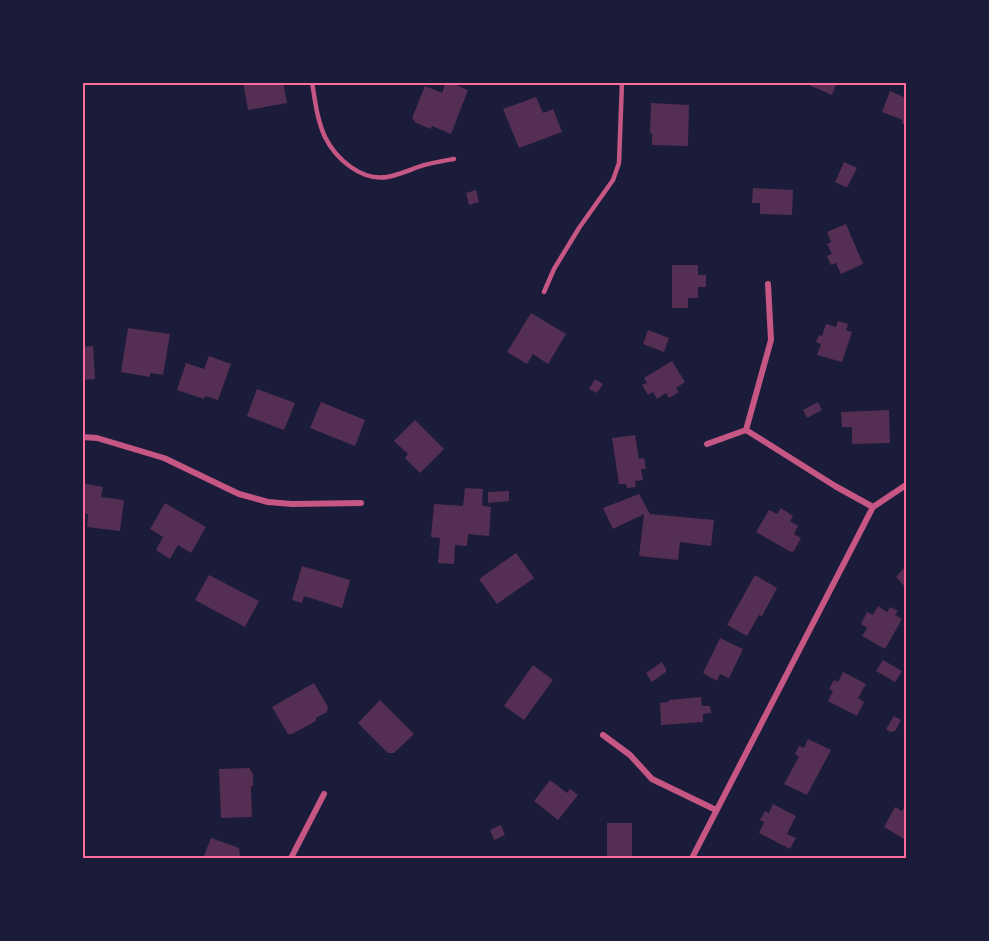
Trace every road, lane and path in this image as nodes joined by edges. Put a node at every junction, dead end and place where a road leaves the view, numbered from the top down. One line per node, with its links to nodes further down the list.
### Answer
1 (312, 82): 3 (lane)
2 (622, 82): 5 (lane)
3 (454, 159)
4 (768, 284): 6 (street)
5 (544, 292)
6 (746, 430): 8 (street); 11 (street)
7 (82, 437): 10 (street)
8 (707, 444)
9 (906, 484): 11 (street)
10 (361, 503)
11 (873, 507): 14 (street)
12 (603, 735): 14 (street)
13 (324, 794): 15 (street)
14 (716, 810): 16 (street)
15 (291, 858)
16 (692, 858)

